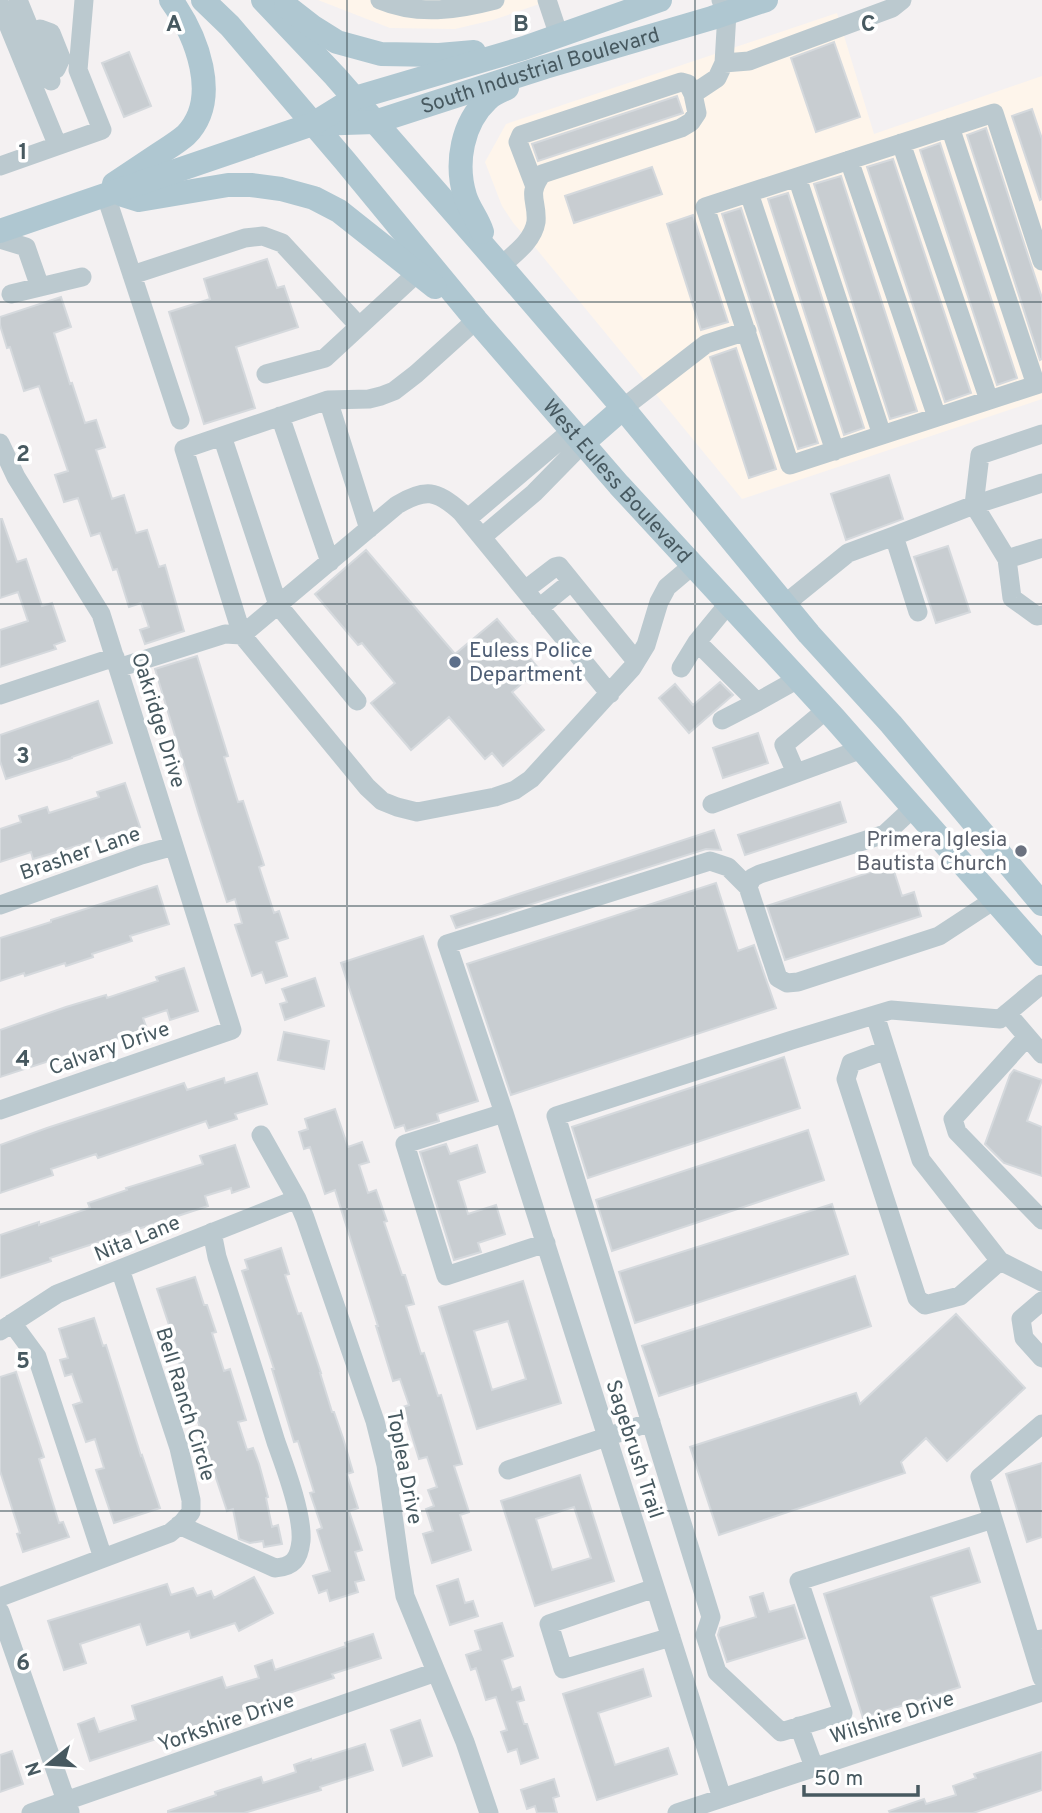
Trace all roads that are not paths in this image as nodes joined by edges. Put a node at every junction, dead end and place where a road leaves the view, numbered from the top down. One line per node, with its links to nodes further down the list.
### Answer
1 (5, 0): 15 (street)
2 (18, 0): 20 (street)
3 (27, 0): 20 (street)
4 (84, 0): 20 (street)
5 (171, 0): 34 (main road)
6 (202, 0): 25 (main road, West Euless Boulevard)
7 (263, 0): 23 (main road)
8 (278, 0): 18 (main road)
9 (495, 0): 14 (street)
10 (547, 0): 17 (street)
11 (660, 0): 17 (main road, South Industrial Boulevard)
12 (766, 0): 16 (main road, South Industrial Boulevard)
13 (902, 0): 19 (street)
14 (391, 2)
15 (0, 4): 20 (street)
16 (724, 6): 19 (street); 21 (main road, South Industrial Boulevard)
17 (559, 36): 18 (main road, South Industrial Boulevard)
18 (524, 48): 23 (main road, South Industrial Boulevard)
19 (724, 63): 22 (street)
20 (52, 64): 28 (street); 28 (street)
21 (545, 67): 24 (main road, South Industrial Boulevard); 37 (main road)
22 (693, 94): 32 (street); 32 (street)
23 (355, 98): 24 (main road); 25 (main road, South Industrial Boulevard)
24 (375, 122): 25 (main road, South Industrial Boulevard); 37 (main road)
25 (313, 124): 34 (main road, South Industrial Boulevard); 44 (main road, West Euless Boulevard)
26 (950, 127): 27 (street); 38 (street); 48 (street)
27 (901, 143): 29 (street); 50 (street)
28 (57, 144): 30 (street)
29 (849, 160): 31 (street); 53 (street)
30 (0, 166)
31 (797, 177): 33 (street); 56 (street)
32 (534, 184): 37 (street)
33 (749, 193): 46 (street); 60 (street)
34 (103, 197): 35 (main road, South Industrial Boulevard); 39 (main road); 40 (street)
35 (0, 231)
36 (0, 239): 42 (street)
37 (494, 258): 51 (main road)
38 (1042, 261)
39 (417, 272): 44 (main road); 45 (street)
40 (132, 275): 45 (street); 54 (street)
41 (82, 277): 42 (street)
42 (40, 287): 43 (street)
43 (11, 294)
44 (476, 320): 49 (street); 58 (main road, West Euless Boulevard)
45 (359, 326): 47 (street)
46 (747, 331): 51 (street); 60 (street)
47 (266, 374)
48 (1039, 384): 50 (street)
49 (328, 400): 52 (street); 68 (street)
50 (989, 400): 53 (street)
51 (623, 408): 58 (main road); 78 (main road)
52 (280, 416): 57 (street); 73 (street)
53 (937, 417): 56 (street)
54 (180, 420)
55 (1042, 434): 65 (street)
56 (882, 435): 60 (street)
57 (222, 436): 79 (street); 83 (street)
58 (578, 436): 61 (street); 64 (street); 74 (main road, West Euless Boulevard)
59 (0, 443): 86 (street, Oakridge Drive)
60 (835, 451)
61 (519, 475): 63 (street); 64 (street)
62 (1042, 483): 65 (street)
63 (502, 489): 66 (street); 67 (street)
64 (534, 493): 66 (street)
65 (974, 505): 69 (street); 72 (street)
66 (518, 507): 70 (street)
67 (467, 519): 68 (street); 70 (street)
68 (369, 529): 73 (street)
69 (894, 536): 78 (street); 81 (street)
70 (482, 537): 76 (street)
71 (1042, 548): 72 (street)
72 (1007, 559): 82 (street)
73 (330, 562): 79 (street)
74 (693, 565): 77 (main road, West Euless Boulevard); 85 (street)
75 (571, 582): 76 (street); 80 (street); 85 (street)
76 (525, 590): 80 (street)
77 (729, 603): 78 (main road); 84 (street); 88 (main road, West Euless Boulevard)
78 (785, 604): 102 (main road)
79 (278, 605): 83 (street); 91 (street)
80 (539, 608): 89 (street)
81 (918, 612)
82 (1042, 615)
83 (243, 635): 86 (street); 89 (street)
84 (697, 642): 87 (street); 92 (street)
85 (636, 661): 89 (street)
86 (117, 662): 90 (street); 99 (street, Oakridge Drive)
87 (681, 668)
88 (798, 679): 92 (street); 93 (main road, West Euless Boulevard)
89 (610, 694)
90 (0, 695)
91 (357, 701)
92 (757, 702): 94 (street)
93 (826, 710): 95 (main road, West Euless Boulevard); 96 (street)
94 (722, 720)
95 (862, 749): 96 (street); 98 (main road, West Euless Boulevard)
96 (796, 773): 97 (street)
97 (712, 804)
98 (913, 808): 100 (street); 101 (main road, West Euless Boulevard)
99 (174, 846): 103 (street, Brasher Lane); 108 (street, Oakridge Drive)
100 (748, 887): 101 (street); 113 (street, Sagebrush Trail)
101 (994, 900): 104 (main road, West Euless Boulevard)
102 (1042, 904)
103 (0, 905)
104 (1042, 954)
105 (1042, 984): 106 (street)
106 (1007, 1013): 107 (street); 109 (street)
107 (875, 1015): 110 (street); 125 (street)
108 (232, 1030): 112 (street, Calvary Drive)
109 (1027, 1037): 111 (street); 116 (street)
110 (886, 1051): 119 (street); 119 (street)
111 (1042, 1054)
112 (0, 1110)
113 (505, 1113): 118 (street, Sagebrush Trail); 118 (street)
114 (261, 1135): 115 (street, Toplea Drive)
115 (297, 1199): 117 (street, Nita Lane); 137 (street, Toplea Drive)
116 (1042, 1220)
117 (212, 1233): 120 (street, Nita Lane); 130 (street)
118 (546, 1243): 127 (street, Sagebrush Trail)
119 (1000, 1261): 121 (street)
120 (120, 1269): 123 (street, Nita Lane); 130 (street, Bell Ranch Circle)
121 (1042, 1282)
122 (1042, 1301): 124 (street)
123 (6, 1327): 131 (street)
124 (1042, 1358)
125 (651, 1422): 127 (street); 140 (street)
126 (1042, 1424): 129 (street)
127 (608, 1437): 128 (street); 132 (street, Sagebrush Trail)
128 (508, 1469)
129 (993, 1519): 136 (street); 140 (street)
130 (179, 1525): 131 (street)
131 (103, 1558): 133 (street)
132 (655, 1588): 135 (street, Sagebrush Trail); 135 (street)
133 (0, 1597)
134 (0, 1612): 143 (street)
135 (671, 1637): 142 (street, Sagebrush Trail)
136 (1036, 1640): 138 (street)
137 (436, 1672): 143 (street, Yorkshire Drive); 145 (street, Toplea Drive)
138 (1042, 1678)
139 (1042, 1692): 141 (street, Wilshire Drive)
140 (799, 1726): 141 (street)
141 (814, 1767): 142 (street, Wilshire Drive)
142 (711, 1805): 146 (street, Wilshire Drive)
143 (68, 1807): 144 (street, Yorkshire Drive)
144 (31, 1813)
145 (489, 1813)
146 (677, 1813)

